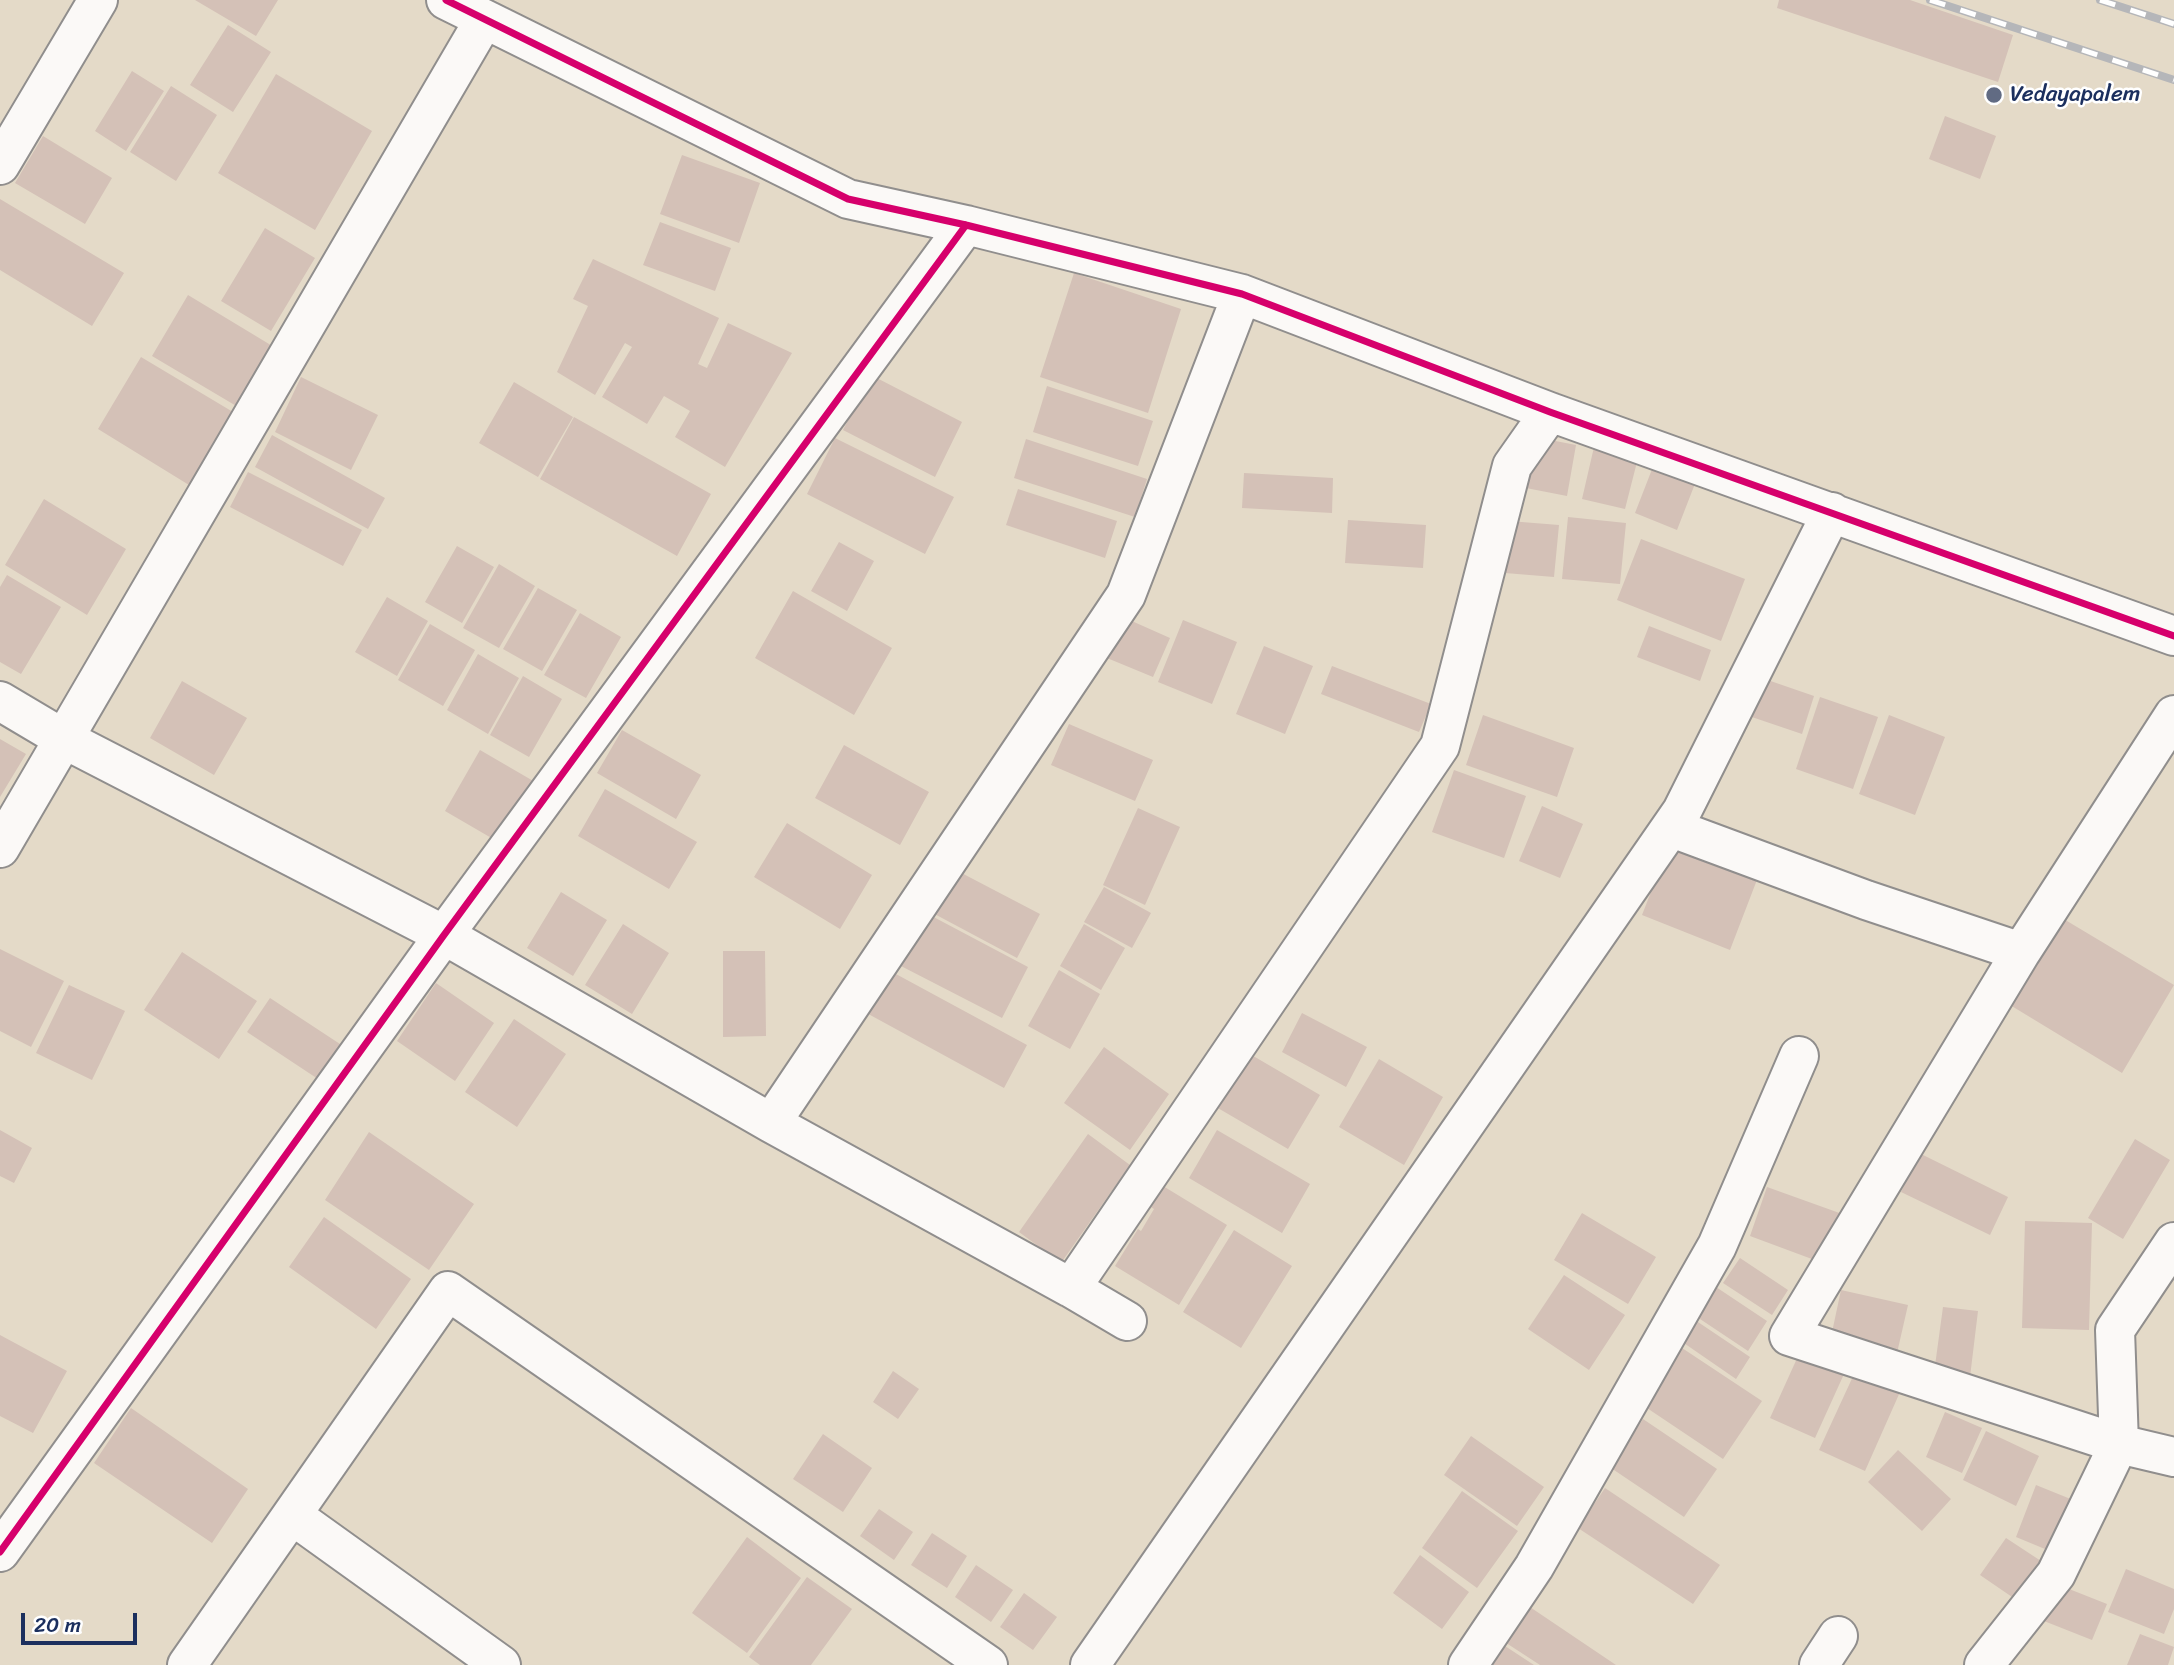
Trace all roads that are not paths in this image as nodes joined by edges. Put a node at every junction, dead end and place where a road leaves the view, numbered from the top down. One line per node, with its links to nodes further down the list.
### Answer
1 (98, 0): 4 (street)
2 (446, 0): 3 (street)
3 (484, 20): 5 (street); 12 (street)
4 (0, 164)
5 (967, 225): 6 (street); 15 (street)
6 (1242, 294): 7 (street); 18 (street)
7 (1550, 412): 8 (street); 20 (street)
8 (1832, 512): 9 (street); 13 (street)
9 (2174, 635)
10 (0, 701): 12 (street)
11 (2174, 715): 16 (street)
12 (64, 739): 14 (street); 15 (street)
13 (1671, 828): 16 (street); 29 (street)
14 (0, 848)
15 (444, 935): 18 (street); 25 (street)
16 (2021, 952): 22 (street)
17 (1799, 1056): 30 (street)
18 (771, 1123): 20 (street)
19 (2174, 1242): 22 (street)
20 (1071, 1288): 21 (street)
21 (1127, 1321)
22 (2119, 1444): 23 (street); 31 (street)
23 (2174, 1457)
24 (292, 1515): 26 (street); 27 (street); 28 (street)
25 (0, 1552)
26 (187, 1665)
27 (501, 1665)
28 (988, 1665)
29 (1090, 1665)
30 (1468, 1665)
31 (1984, 1665)

